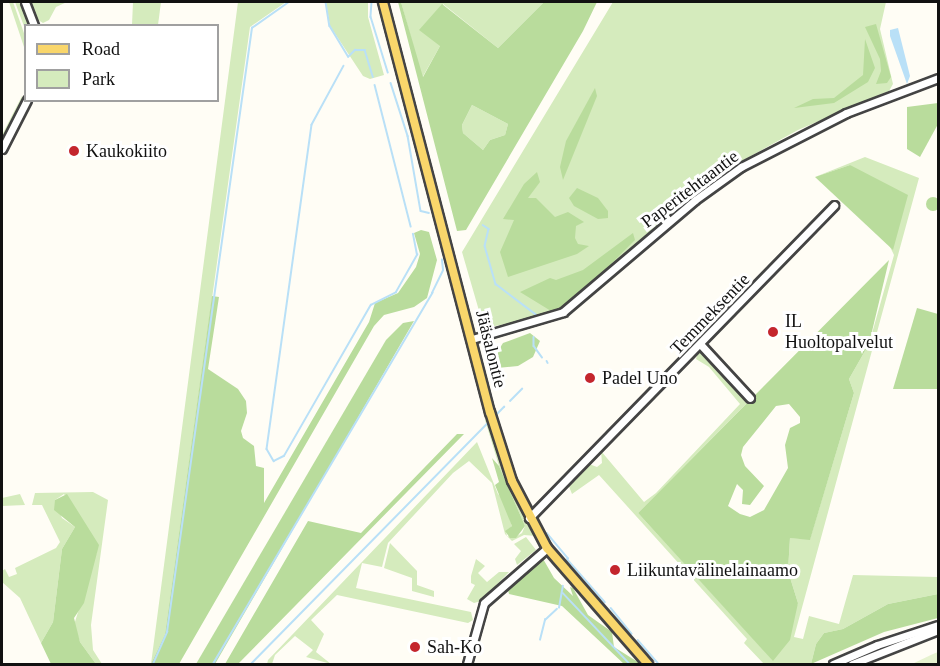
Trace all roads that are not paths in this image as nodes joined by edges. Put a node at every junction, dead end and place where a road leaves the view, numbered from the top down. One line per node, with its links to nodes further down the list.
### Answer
1 (25, 2): 3 (street)
2 (383, 2): 8 (main road, Jääsalontie)
3 (33, 24)
4 (939, 78): 8 (street, Paperitehtaantie)
5 (26, 102): 6 (street)
6 (2, 149)
7 (834, 205): 9 (street, Temmeksentie)
8 (472, 339): 11 (main road, Jääsalontie)
9 (701, 345): 10 (street); 11 (street, Temmeksentie)
10 (750, 398)
11 (529, 518): 12 (main road, Jääsalontie)
12 (547, 548): 15 (street); 16 (main road, Jääsalontie)
13 (939, 626): 17 (street)
14 (939, 630): 18 (street)
15 (467, 664)
16 (648, 664)
17 (833, 664)
18 (852, 664)

